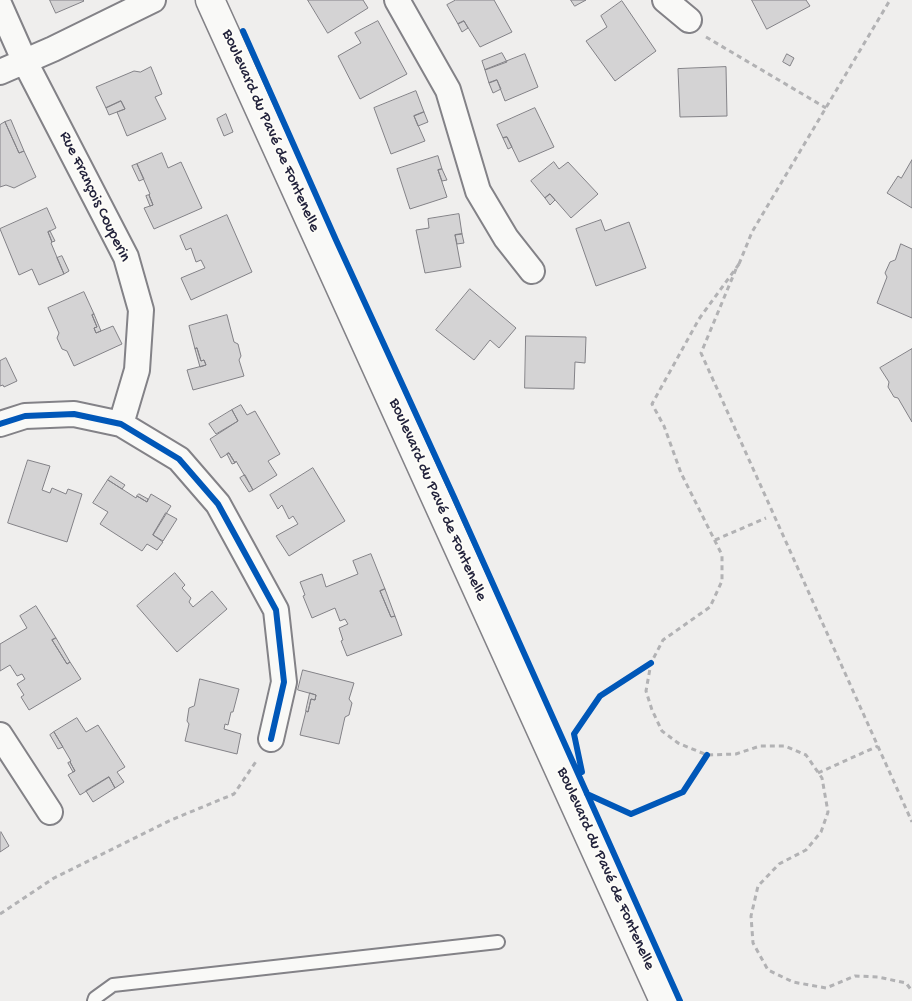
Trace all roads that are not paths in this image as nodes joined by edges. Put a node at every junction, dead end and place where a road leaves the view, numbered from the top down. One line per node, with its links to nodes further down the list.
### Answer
1 (153, 0): 7 (street)
2 (210, 0): 17 (main road, Boulevard du Pavé de Fontenelle)
3 (396, 0): 9 (street)
4 (665, 0): 6 (street)
5 (0, 6): 7 (street, Rue François Couperin)
6 (689, 20)
7 (24, 60): 8 (street); 11 (street, Rue François Couperin)
8 (0, 72)
9 (532, 271)
10 (0, 424): 11 (street)
11 (121, 424): 13 (street)
12 (0, 735): 14 (street)
13 (271, 739)
14 (50, 812)
15 (498, 942): 16 (lane)
16 (94, 1001)
17 (664, 1001)

